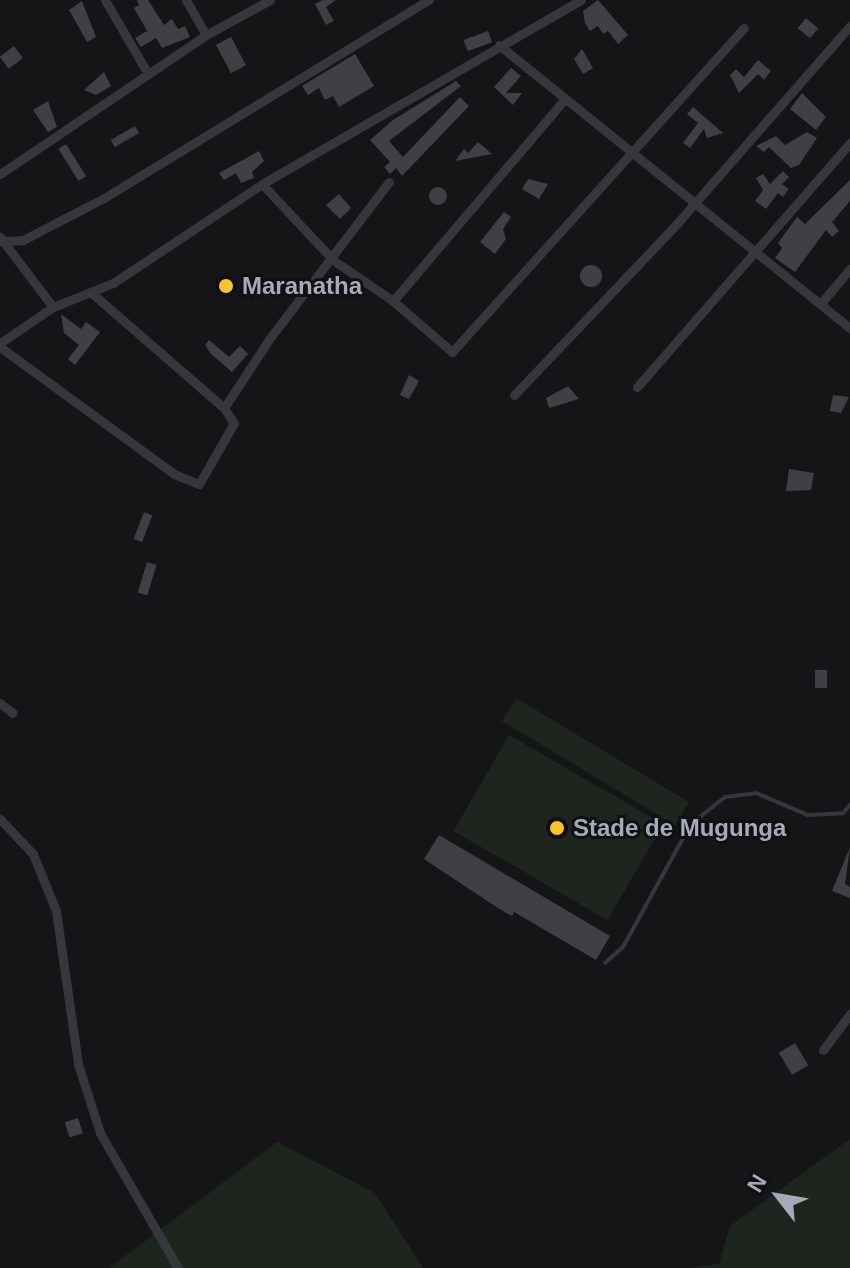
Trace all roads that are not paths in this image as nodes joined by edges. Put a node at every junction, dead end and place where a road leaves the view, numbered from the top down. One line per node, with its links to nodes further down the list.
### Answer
1 (105, 0): 10 (street)
2 (186, 0): 8 (street)
3 (270, 0): 8 (street)
4 (429, 0): 18 (street)
5 (581, 0): 9 (street)
6 (850, 26): 17 (street)
7 (744, 28): 13 (street)
8 (206, 35): 10 (street)
9 (499, 45): 11 (street); 16 (street)
10 (148, 74): 14 (street)
11 (565, 99): 13 (street); 23 (street)
12 (850, 143): 19 (street)
13 (630, 155): 17 (street); 23 (street)
14 (0, 174)
15 (389, 182): 20 (street)
16 (262, 184): 20 (street); 22 (street)
17 (694, 204): 19 (street); 29 (street)
18 (1, 239): 25 (street)
19 (752, 253): 24 (street); 28 (street)
20 (333, 260): 23 (street); 30 (street)
21 (850, 269): 24 (street)
22 (93, 294): 25 (street); 30 (street)
23 (393, 301)
24 (821, 303): 26 (street)
25 (53, 307): 27 (street)
26 (850, 328)
27 (0, 345): 30 (street)
28 (637, 387)
29 (514, 395)
30 (224, 408)
31 (0, 703): 32 (street)
32 (13, 713)
33 (850, 805): 35 (lane)
34 (0, 819): 38 (street)
35 (605, 963)
36 (850, 1014): 37 (street)
37 (823, 1050)
38 (178, 1268)

